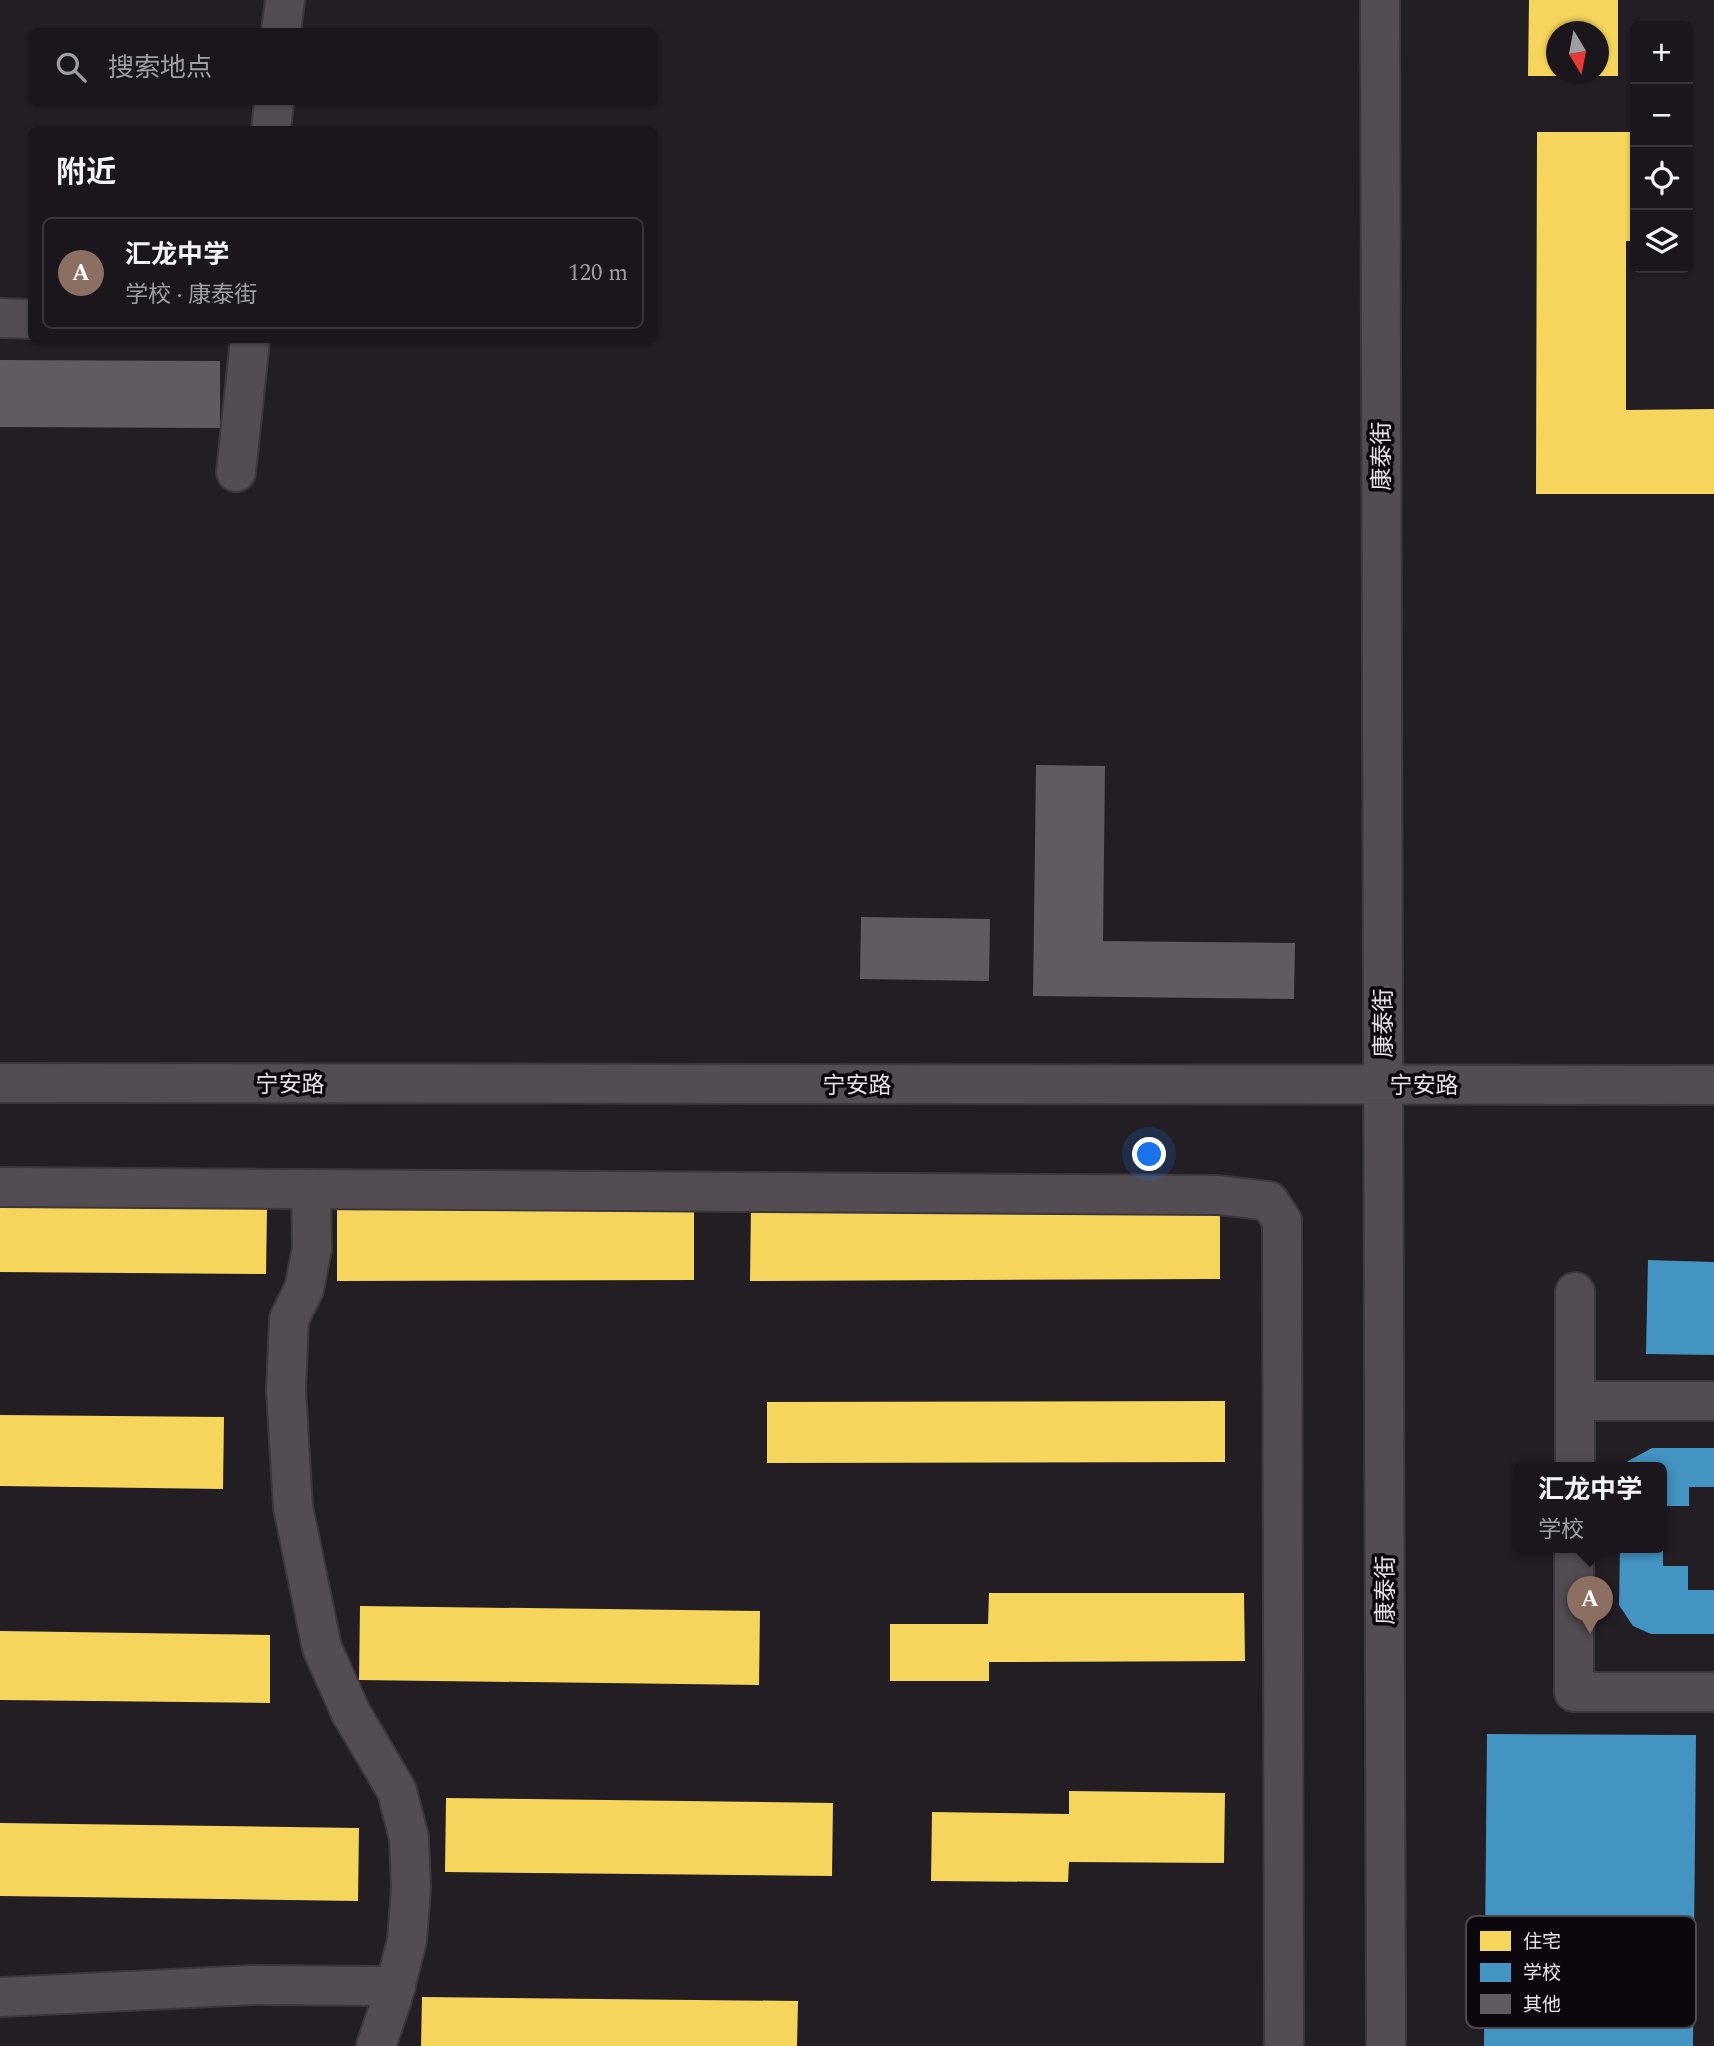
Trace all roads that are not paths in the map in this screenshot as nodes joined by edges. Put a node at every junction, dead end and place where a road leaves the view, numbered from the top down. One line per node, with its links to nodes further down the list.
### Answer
1 (285, 0): 3 (street)
2 (1380, 0): 11 (street, 康泰街)
3 (282, 28)
4 (274, 105): 5 (street)
5 (271, 126)
6 (0, 318): 7 (street)
7 (28, 319)
8 (250, 343): 9 (street)
9 (236, 472)
10 (0, 1083): 11 (street, 宁安路)
11 (1384, 1085): 12 (street, 宁安路); 25 (street, 康泰街)
12 (1714, 1085)
13 (0, 1187): 14 (street)
14 (311, 1189): 21 (street); 24 (street)
15 (1575, 1292): 16 (street)
16 (1575, 1401): 17 (street); 18 (street)
17 (1714, 1401)
18 (1575, 1462)
19 (1574, 1553): 20 (street)
20 (1714, 1692)
21 (396, 1986): 22 (street); 23 (street)
22 (0, 1997)
23 (376, 2046)
24 (1284, 2046)
25 (1387, 2046)

